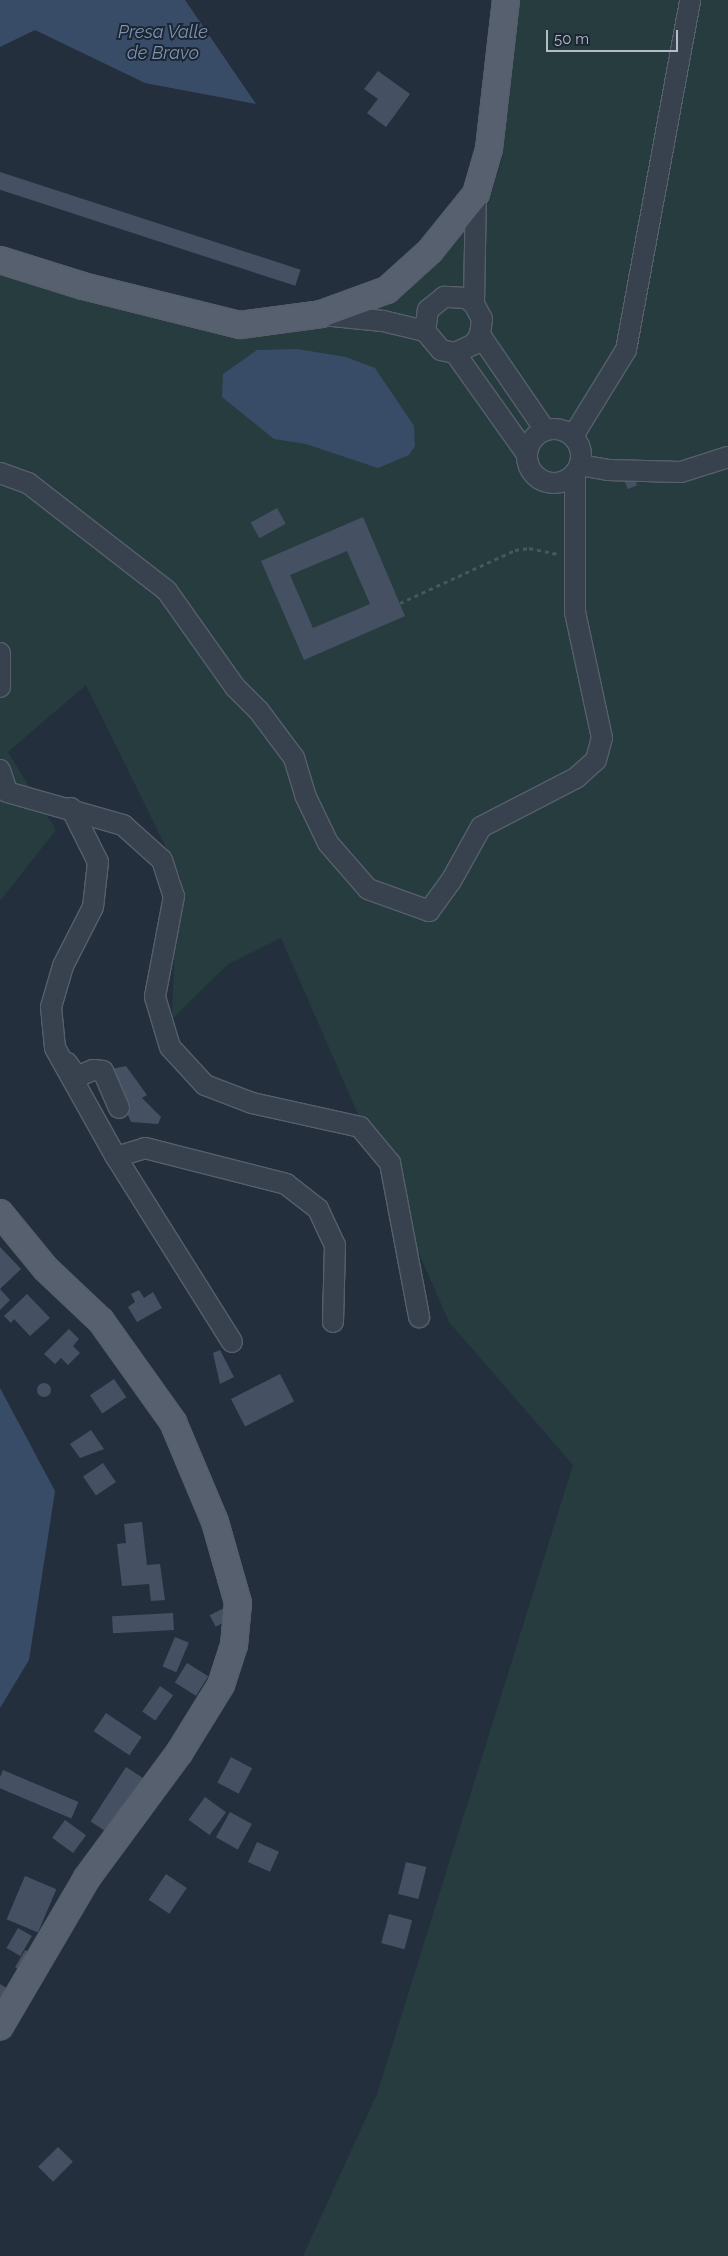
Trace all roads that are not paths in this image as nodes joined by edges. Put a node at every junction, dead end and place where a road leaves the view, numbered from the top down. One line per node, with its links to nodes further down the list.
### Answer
1 (506, 0): 3 (main road)
2 (690, 0): 11 (street)
3 (476, 194): 5 (street); 6 (main road)
4 (0, 260): 6 (main road)
5 (474, 304): 7 (street); 8 (street)
6 (321, 314): 7 (street)
7 (425, 331): 9 (street)
8 (480, 335): 9 (street); 10 (street)
9 (455, 353): 12 (street)
10 (544, 430): 11 (street); 12 (street)
11 (573, 436): 14 (street)
12 (526, 453): 14 (street)
13 (728, 457): 14 (street)
14 (578, 470): 15 (street)
15 (0, 473)
16 (0, 653): 17 (street)
17 (0, 687)
18 (0, 770): 19 (street)
19 (70, 808): 20 (street); 24 (street)
20 (55, 1048): 21 (street); 22 (street)
21 (120, 1108)
22 (116, 1157): 25 (street); 26 (street)
23 (0, 1213): 27 (main road)
24 (419, 1317)
25 (333, 1322)
26 (232, 1342)
27 (0, 2026)

